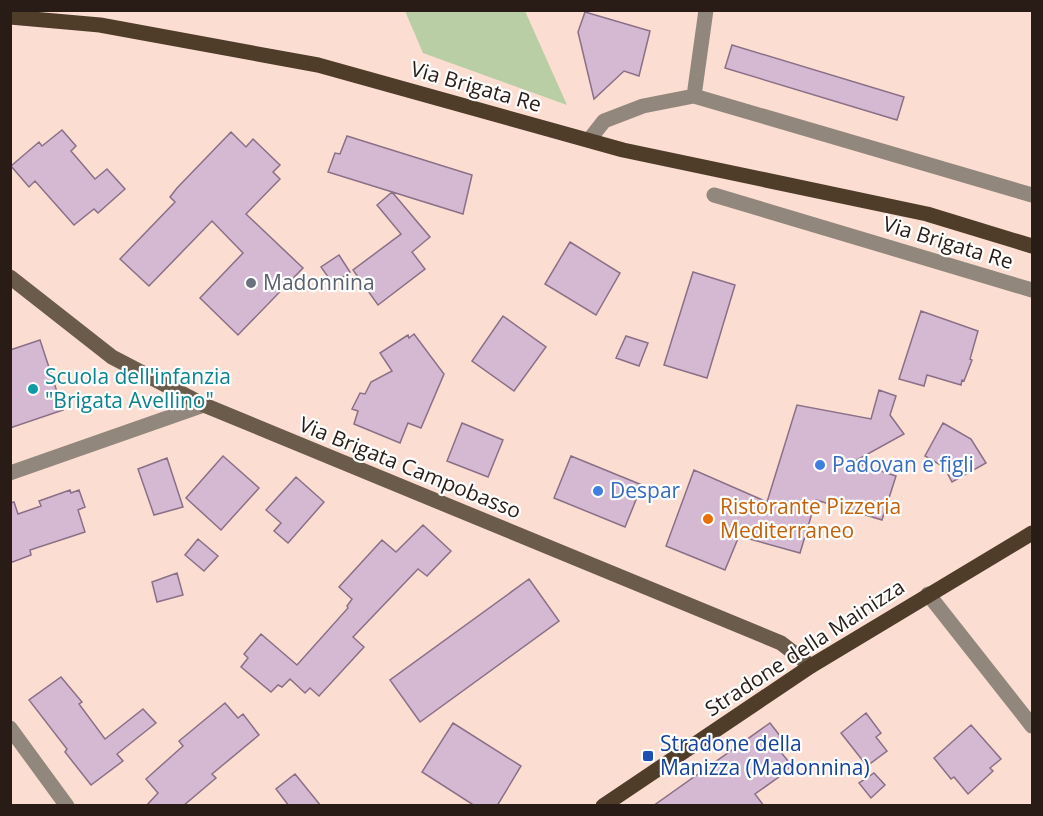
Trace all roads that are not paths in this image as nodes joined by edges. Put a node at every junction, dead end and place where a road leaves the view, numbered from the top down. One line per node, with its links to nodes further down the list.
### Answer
1 (706, 10): 3 (street)
2 (10, 17): 4 (main road, Via Brigata Re)
3 (694, 96): 4 (street); 6 (street)
4 (589, 140): 7 (main road, Via Brigata Re)
5 (714, 195): 9 (street, Via Brigata Re)
6 (1032, 195)
7 (1032, 246)
8 (10, 277): 10 (main road, Via Brigata Campobasso)
9 (1032, 290)
10 (204, 405): 11 (street); 14 (main road, Via Brigata Campobasso)
11 (10, 473)
12 (1032, 533): 13 (main road, Stradone della Mainizza)
13 (928, 594): 14 (main road, Stradone della Mainizza); 15 (street)
14 (811, 666): 17 (main road, Stradone della Mainizza)
15 (1032, 726)
16 (12, 735): 18 (street)
17 (607, 804)
18 (67, 806)

